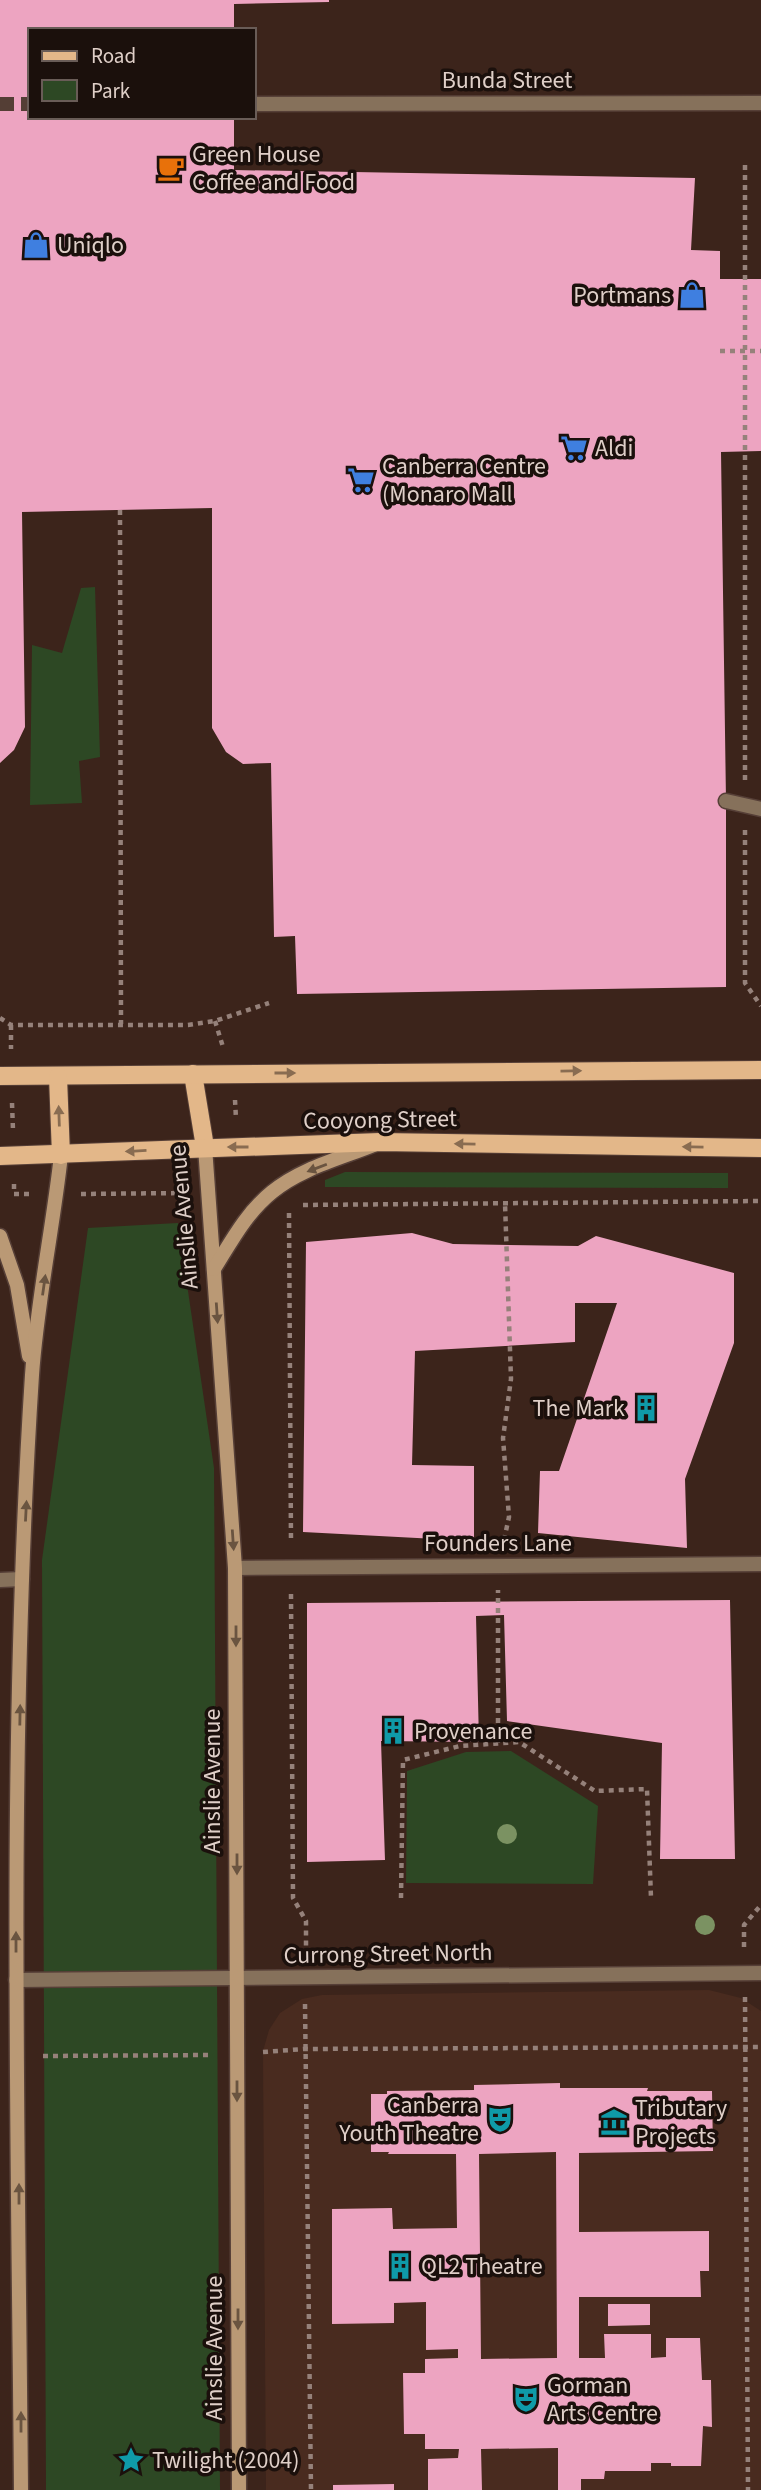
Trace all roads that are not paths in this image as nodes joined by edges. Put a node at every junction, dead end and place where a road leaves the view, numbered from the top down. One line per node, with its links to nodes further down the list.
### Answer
1 (761, 103): 2 (street, Bunda Street)
2 (256, 104)
3 (726, 801): 4 (street)
4 (761, 809)
5 (761, 1070): 6 (main road, Cooyong Street, one-way to 5)
6 (193, 1074): 8 (main road, Cooyong Street); 10 (main road, Ainslie Avenue)
7 (6, 1076): 8 (main road, Cooyong Street)
8 (58, 1077): 12 (main road, one-way to 8)
9 (380, 1142): 10 (main road, Cooyong Street, one-way to 10); 11 (main road, Cooyong Street, one-way to 9); 15 (main road, one-way to 15)
10 (205, 1147): 12 (main road, Cooyong Street, one-way to 12); 15 (main road, Ainslie Avenue)
11 (761, 1148)
12 (61, 1155): 13 (main road, Cooyong Street); 16 (main road, one-way to 12)
13 (7, 1156)
14 (0, 1236): 16 (main road)
15 (214, 1269): 18 (main road, Ainslie Avenue, one-way to 18)
16 (32, 1371): 19 (main road, one-way to 16)
17 (761, 1564): 18 (street, Founders Lane)
18 (235, 1568): 22 (main road, Ainslie Avenue, one-way to 22)
19 (22, 1579): 20 (street); 23 (main road, one-way to 19)
20 (0, 1580)
21 (761, 1973): 22 (street, Currong Street North)
22 (237, 1978): 23 (street, Currong Street North); 25 (main road, Ainslie Avenue, one-way to 25)
23 (16, 1980): 24 (main road, one-way to 23)
24 (21, 2490)
25 (239, 2490)

